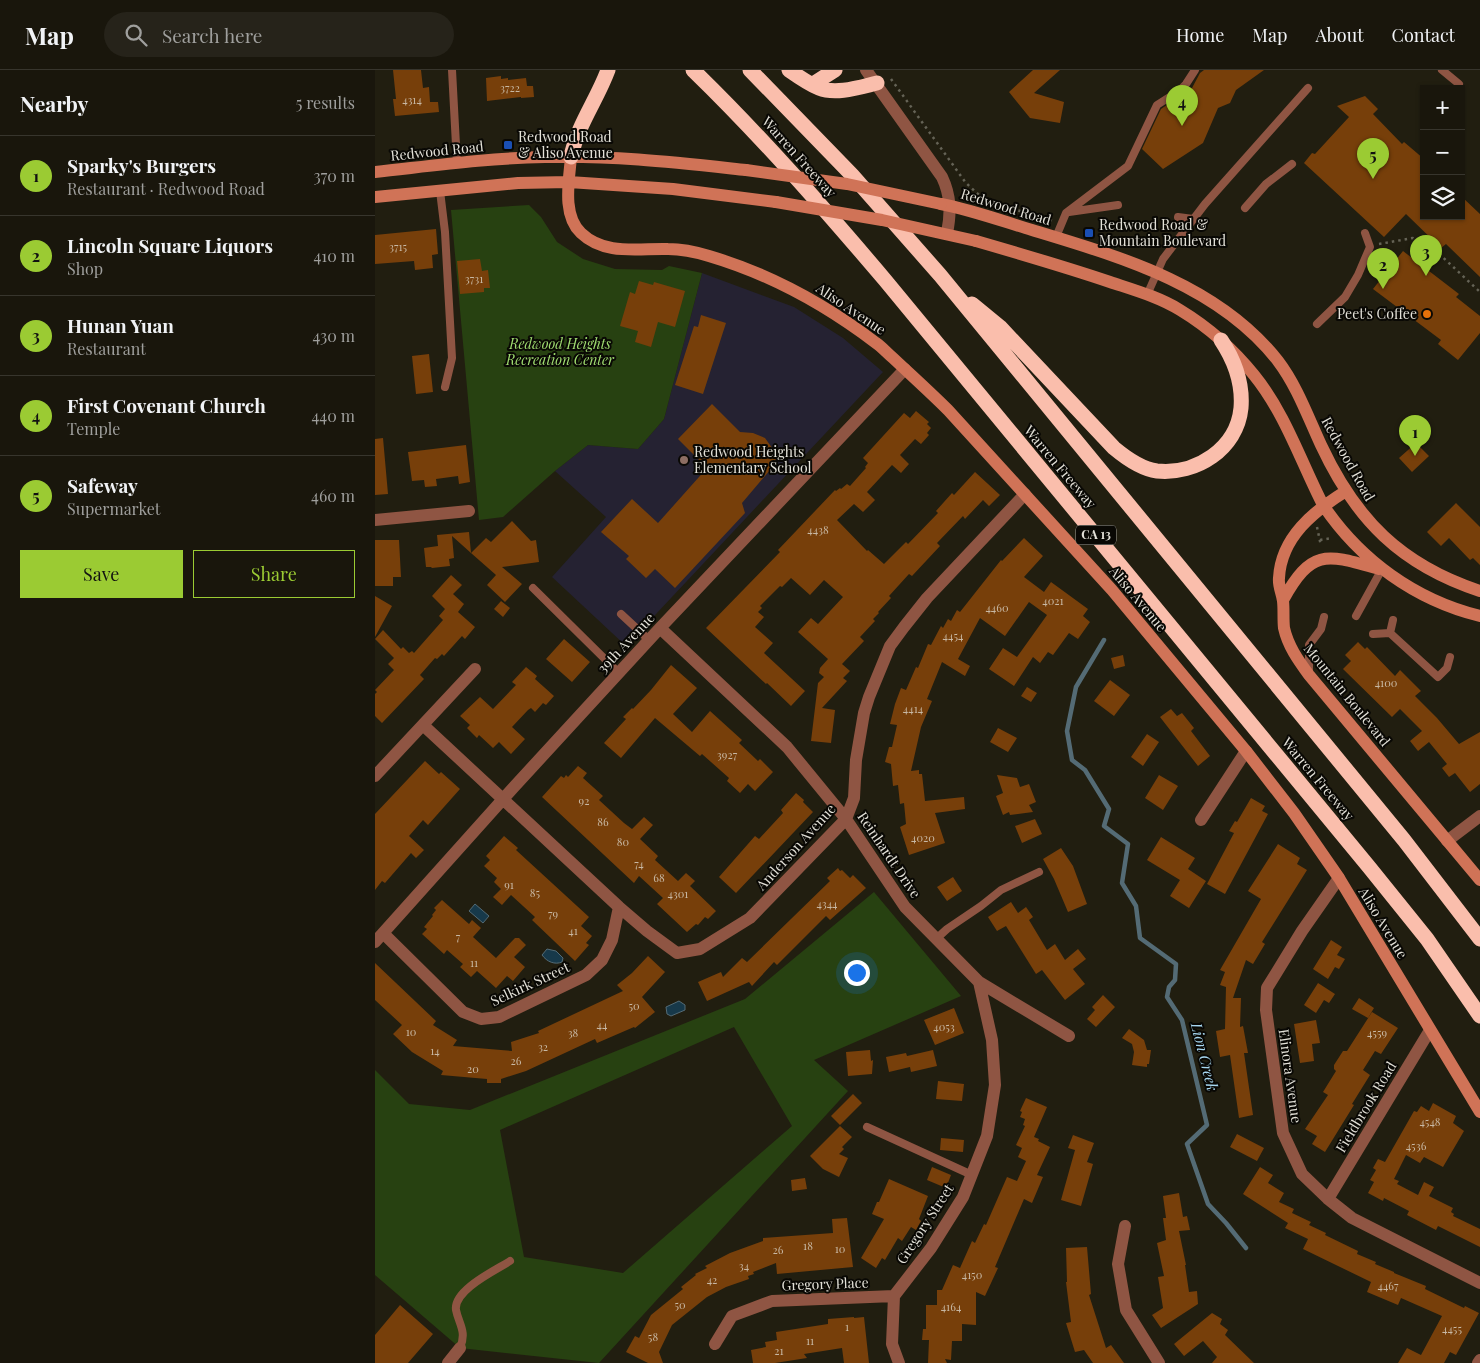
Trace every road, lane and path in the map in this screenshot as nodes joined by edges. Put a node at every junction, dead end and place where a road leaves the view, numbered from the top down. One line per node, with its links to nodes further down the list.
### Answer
1 (453, 70): 15 (lane)
2 (608, 70): 14 (highway)
3 (693, 70): 82 (highway, Warren Freeway / CA 13)
4 (750, 70): 33 (highway, Warren Freeway)
5 (789, 70): 11 (highway)
6 (835, 70): 11 (highway)
7 (866, 70): 10 (street)
8 (1195, 70): 24 (lane)
9 (1443, 70): 12 (lane)
10 (883, 80): 11 (highway); 22 (street); 27 (path)
11 (813, 84)
12 (1459, 84)
13 (1308, 88): 26 (lane)
14 (571, 157): 15 (main road, Redwood Road); 18 (main road, Aliso Avenue); 22 (main road, Redwood Road, bridge)
15 (457, 164): 17 (main road, Redwood Road)
16 (1292, 164): 23 (lane)
17 (375, 172)
18 (569, 182): 19 (main road); 28 (main road, bridge); 38 (main road, Aliso Avenue)
19 (440, 191): 20 (main road); 39 (lane)
20 (375, 197)
21 (1119, 205): 24 (lane)
22 (947, 208): 28 (street); 30 (main road, Redwood Road)
23 (1245, 208)
24 (1066, 213): 30 (lane)
25 (1178, 217): 26 (lane)
26 (1193, 220): 32 (lane)
27 (1055, 221)
28 (947, 233): 35 (main road, bridge)
29 (1365, 233): 31 (lane)
30 (1056, 237): 32 (main road, Redwood Road)
31 (1370, 247): 34 (path); 36 (lane)
32 (1156, 273): 35 (lane); 40 (main road, Redwood Road)
33 (940, 275): 37 (highway); 80 (highway, Warren Freeway)
34 (1480, 292)
35 (1147, 295): 37 (main road)
36 (1317, 324)
37 (1221, 340): 42 (main road)
38 (905, 369): 41 (main road, Aliso Avenue); 58 (street, 39th Avenue)
39 (445, 387)
40 (1346, 490): 42 (main road, Mountain Boulevard); 51 (main road, Redwood Road)
41 (1025, 494): 67 (main road, Aliso Avenue); 71 (street, Anderson Avenue)
42 (1323, 505): 49 (main road); 52 (main road, Mountain Boulevard)
43 (469, 511): 44 (street)
44 (375, 520)
45 (1317, 525): 47 (path)
46 (1336, 537): 47 (path)
47 (1319, 540): 48 (path)
48 (1322, 553)
49 (1382, 569): 52 (main road); 55 (lane); 56 (main road)
50 (533, 588): 64 (lane)
51 (1480, 591)
52 (1283, 600): 65 (main road, Mountain Boulevard)
53 (621, 614): 61 (lane)
54 (1324, 616): 65 (lane)
55 (1356, 616)
56 (1480, 616)
57 (1393, 620): 59 (lane)
58 (660, 628): 61 (street, 39th Avenue); 71 (street, Reinhardt Drive)
59 (1390, 633): 60 (lane); 62 (lane)
60 (1373, 634)
61 (649, 640): 64 (street, 39th Avenue)
62 (1450, 657)
63 (475, 669): 66 (street)
64 (619, 673): 69 (street, 39th Avenue)
65 (1309, 674): 73 (main road, Mountain Boulevard)
66 (423, 725): 68 (street); 69 (street)
67 (1246, 751): 72 (street); 75 (main road, Aliso Avenue)
68 (375, 776)
69 (503, 800): 77 (street); 78 (street, 39th Avenue)
70 (1480, 816): 73 (street)
71 (846, 819): 77 (street, Anderson Avenue); 79 (street, Reinhardt Drive)
72 (1201, 820)
73 (1447, 840): 76 (main road, Mountain Boulevard)
74 (1039, 872): 79 (lane)
75 (1339, 878): 83 (main road, Aliso Avenue); 88 (street, Elinora Avenue)
76 (1480, 880)
77 (619, 908): 78 (street, Selkirk Street)
78 (379, 938)
79 (935, 939): 81 (street, Reinhardt Drive)
80 (1480, 939)
81 (979, 982): 84 (street, Reinhardt Drive); 87 (street, Gregory Street)
82 (1480, 1016)
83 (1430, 1030): 85 (main road, Aliso Avenue); 88 (street, Fieldbrook Road)
84 (1069, 1036)
85 (1480, 1112)
86 (867, 1127): 87 (lane)
87 (972, 1175): 92 (street, Gregory Street)
88 (1328, 1199): 91 (street, Elinora Avenue)
89 (1125, 1226): 97 (street)
90 (510, 1261): 94 (lane)
91 (1480, 1283)
92 (894, 1296): 93 (street, Gregory Place); 96 (street)
93 (715, 1344)
94 (460, 1348): 95 (street)
95 (448, 1363)
96 (899, 1363)
97 (1159, 1363)

